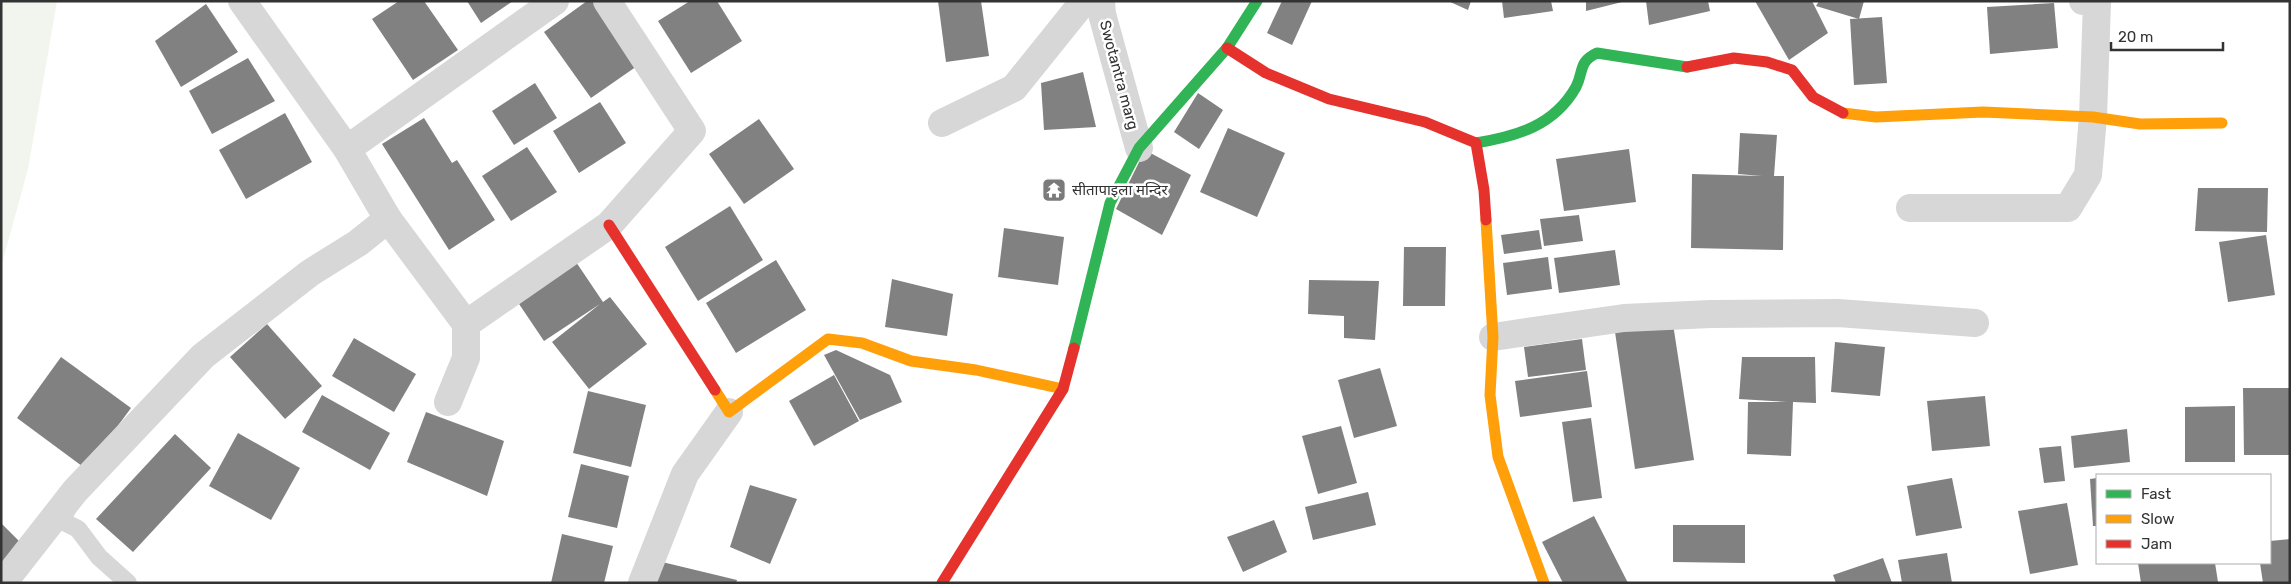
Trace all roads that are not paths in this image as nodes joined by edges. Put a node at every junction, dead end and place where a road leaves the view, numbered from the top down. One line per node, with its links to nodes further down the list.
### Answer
1 (242, 1): 14 (street)
2 (555, 1): 14 (street)
3 (608, 1): 17 (street)
4 (1084, 1): 10 (street)
5 (1101, 1): 13 (street, Swotantra marg)
6 (1257, 1): 8 (street)
7 (2083, 1): 9 (street)
8 (1227, 48): 12 (street); 13 (street)
9 (2093, 118): 11 (street); 12 (street); 15 (street)
10 (942, 123)
11 (2222, 123)
12 (1476, 143): 20 (street)
13 (1139, 148): 21 (street)
14 (347, 149): 16 (street)
15 (1910, 208)
16 (388, 219): 19 (street); 24 (street)
17 (608, 226): 19 (street); 23 (street)
18 (1975, 323): 20 (street)
19 (466, 324): 22 (street)
20 (1493, 336): 29 (street)
21 (1063, 389): 23 (street); 28 (street)
22 (448, 402)
23 (729, 412): 27 (street)
24 (75, 491): 25 (street); 26 (lane)
25 (3, 583)
26 (128, 583)
27 (642, 583)
28 (942, 583)
29 (1544, 583)

